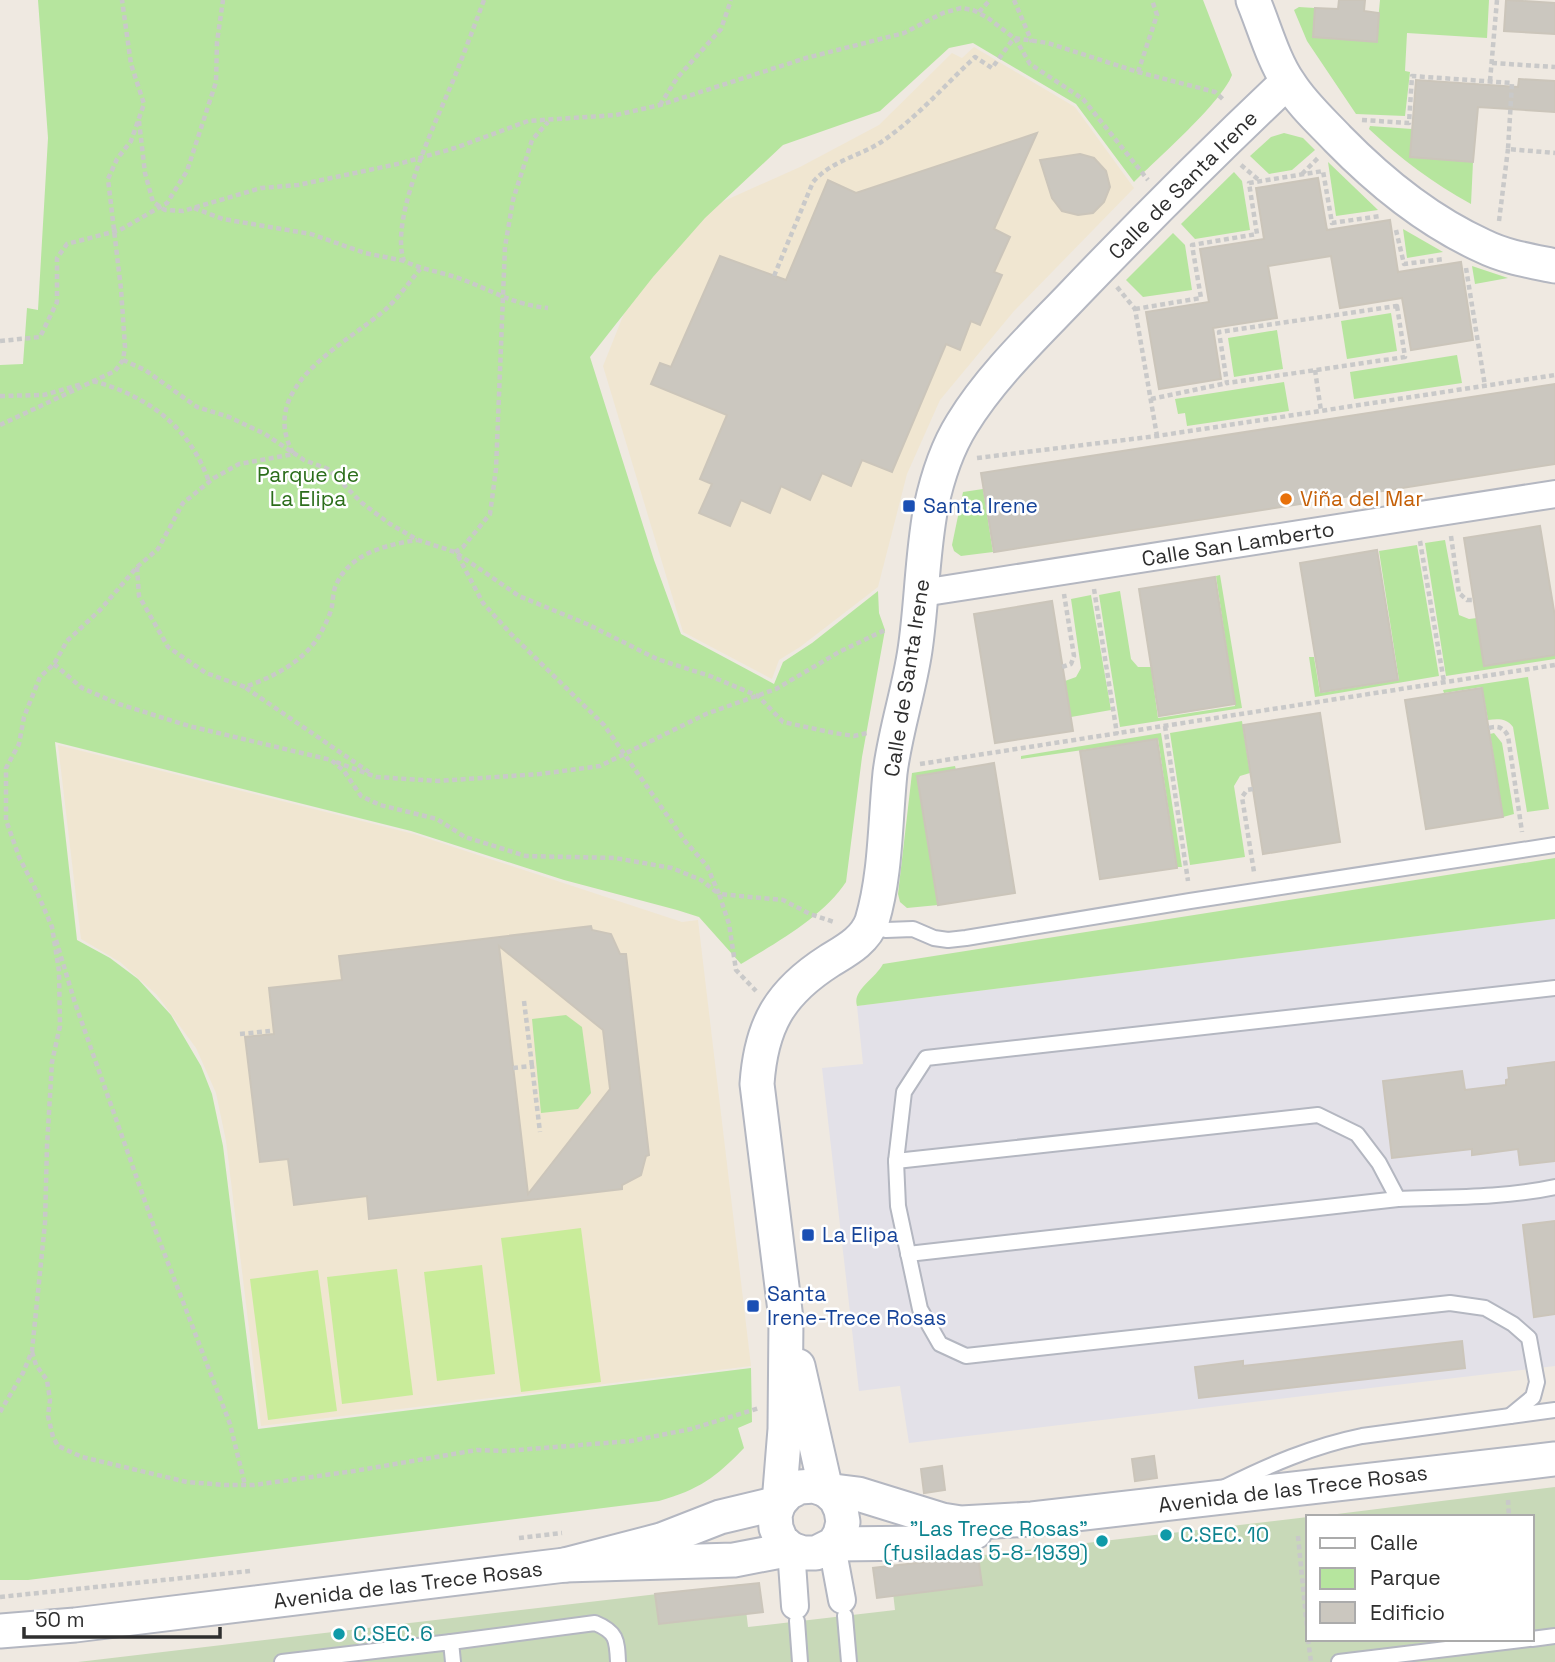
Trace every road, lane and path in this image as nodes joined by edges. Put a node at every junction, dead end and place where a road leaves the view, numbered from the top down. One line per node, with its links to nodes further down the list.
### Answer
1 (122, 0): 20 (path)
2 (223, 0): 27 (path)
3 (484, 0): 25 (path)
4 (731, 0): 18 (path)
5 (990, 0): 10 (path)
6 (1014, 0): 12 (path)
7 (1152, 0): 15 (path)
8 (1253, 0): 17 (street)
9 (1497, 0): 13 (path)
10 (978, 12): 11 (path); 18 (path)
11 (1014, 38): 12 (path); 26 (path); 39 (path)
12 (1032, 42): 15 (path)
13 (1492, 63): 14 (path); 16 (path)
14 (1555, 67)
15 (1138, 72): 19 (path)
16 (1490, 81): 22 (path); 23 (path)
17 (1287, 82): 19 (street, Calle de Santa Irene); 22 (street)
18 (660, 106): 21 (path)
19 (1248, 120): 26 (street, Calle de Santa Irene)
20 (139, 121): 27 (path); 32 (path)
21 (549, 121): 25 (path); 40 (path)
22 (1338, 138): 36 (street)
23 (1508, 149): 24 (path); 30 (path)
24 (1555, 153)
25 (421, 158): 28 (path); 35 (path)
26 (1166, 200): 37 (street, Calle de Santa Irene)
27 (160, 207): 28 (path); 32 (path)
28 (192, 208): 35 (path)
29 (1393, 214): 42 (path)
30 (1486, 219)
31 (1396, 226): 34 (path)
32 (113, 232): 43 (path); 44 (path)
33 (1464, 256): 49 (path)
34 (1452, 257)
35 (406, 261): 38 (path)
36 (1555, 266)
37 (1100, 267): 42 (path); 56 (street, Calle de Santa Irene)
38 (420, 269): 40 (path); 55 (path)
39 (774, 276)
40 (503, 298): 41 (path); 63 (path)
41 (548, 308)
42 (1135, 309): 51 (path)
43 (0, 341)
44 (123, 360): 47 (path); 55 (path)
45 (1315, 370): 48 (path); 48 (path); 52 (path)
46 (1555, 375): 49 (path)
47 (94, 381): 50 (path); 53 (path); 57 (path)
48 (1227, 383): 51 (path)
49 (1485, 386): 52 (path)
50 (0, 396)
51 (1151, 399): 54 (path)
52 (1321, 411): 54 (path)
53 (0, 425)
54 (1157, 436): 56 (path)
55 (294, 454): 57 (path); 62 (path)
56 (944, 462): 67 (street, Calle de Santa Irene)
57 (209, 482): 64 (path)
58 (1555, 494): 59 (street, Calle San Lamberto)
59 (1450, 523): 60 (path); 65 (street, Calle San Lamberto); 68 (path)
60 (1441, 537)
61 (1430, 539): 73 (path)
62 (418, 540): 63 (path); 74 (path)
63 (455, 552): 75 (path); 80 (path)
64 (137, 566): 70 (path); 74 (path)
65 (1090, 568): 66 (street, Calle San Lamberto); 79 (path)
66 (1060, 573): 67 (street, Calle San Lamberto); 72 (path)
67 (922, 593): 78 (street, Calle de Santa Irene)
68 (1474, 600)
69 (885, 630): 75 (path)
70 (54, 664): 81 (path); 85 (path)
71 (1555, 665): 73 (path)
72 (1062, 667)
73 (1444, 682): 76 (path)
74 (246, 687): 83 (path)
75 (758, 696): 78 (path); 80 (path)
76 (1165, 726): 79 (path); 90 (path)
77 (1489, 728): 87 (path)
78 (899, 730): 82 (street, Calle de Santa Irene)
79 (1117, 734): 82 (path)
80 (624, 753): 83 (path); 89 (path)
81 (331, 760): 83 (path); 89 (path)
82 (891, 768): 92 (street, Calle de Santa Irene)
83 (376, 777)
84 (1253, 789): 88 (path)
85 (3, 797): 91 (path)
86 (1555, 845): 87 (lane)
87 (1524, 850): 88 (lane)
88 (1257, 890): 90 (lane)
89 (719, 894): 92 (path); 95 (path)
90 (1191, 901): 92 (lane)
91 (51, 927): 106 (path); 112 (path)
92 (862, 936): 95 (street)
93 (1555, 988): 101 (lane)
94 (524, 1001): 98 (path)
95 (777, 1010): 105 (street)
96 (270, 1031): 97 (path)
97 (240, 1034)
98 (532, 1066): 99 (path); 100 (path)
99 (513, 1068)
100 (540, 1132)
101 (896, 1161): 103 (lane); 104 (lane)
102 (1555, 1187): 103 (lane)
103 (1398, 1199): 104 (lane)
104 (908, 1254): 110 (lane)
105 (786, 1319): 107 (street); 113 (street)
106 (32, 1351): 109 (path); 112 (path)
107 (785, 1402): 112 (path); 116 (street)
108 (1555, 1409): 110 (lane)
109 (0, 1412)
110 (1510, 1416): 114 (lane)
111 (1555, 1459): 114 (street, Avenida de las Trece Rosas)
112 (245, 1485)
113 (831, 1495): 116 (street, Avenida de las Trece Rosas); 118 (street, Avenida de las Trece Rosas); 121 (street)
114 (1197, 1500): 118 (street, Avenida de las Trece Rosas)
115 (1508, 1500): 117 (path)
116 (779, 1503): 122 (street, Avenida de las Trece Rosas); 123 (street)
117 (1509, 1515)
118 (1032, 1520): 121 (street, Avenida de las Trece Rosas)
119 (1298, 1536): 128 (path)
120 (507, 1539): 122 (path)
121 (833, 1545): 123 (street, Avenida de las Trece Rosas); 126 (street)
122 (564, 1549): 123 (street, Avenida de las Trece Rosas); 129 (street, Avenida de las Trece Rosas)
123 (791, 1549): 127 (street)
124 (260, 1570): 125 (path)
125 (0, 1597)
126 (843, 1608): 139 (lane)
127 (796, 1614): 138 (lane)
128 (1306, 1618)
129 (0, 1631)
130 (1555, 1636): 131 (lane)
131 (1534, 1639)
132 (1308, 1641): 140 (path)
133 (1513, 1641): 141 (lane)
134 (451, 1642): 135 (lane); 136 (lane); 137 (lane)
135 (282, 1662)
136 (453, 1662)
137 (618, 1662)
138 (800, 1662)
139 (849, 1662)
140 (1311, 1662)
141 (1339, 1662)

